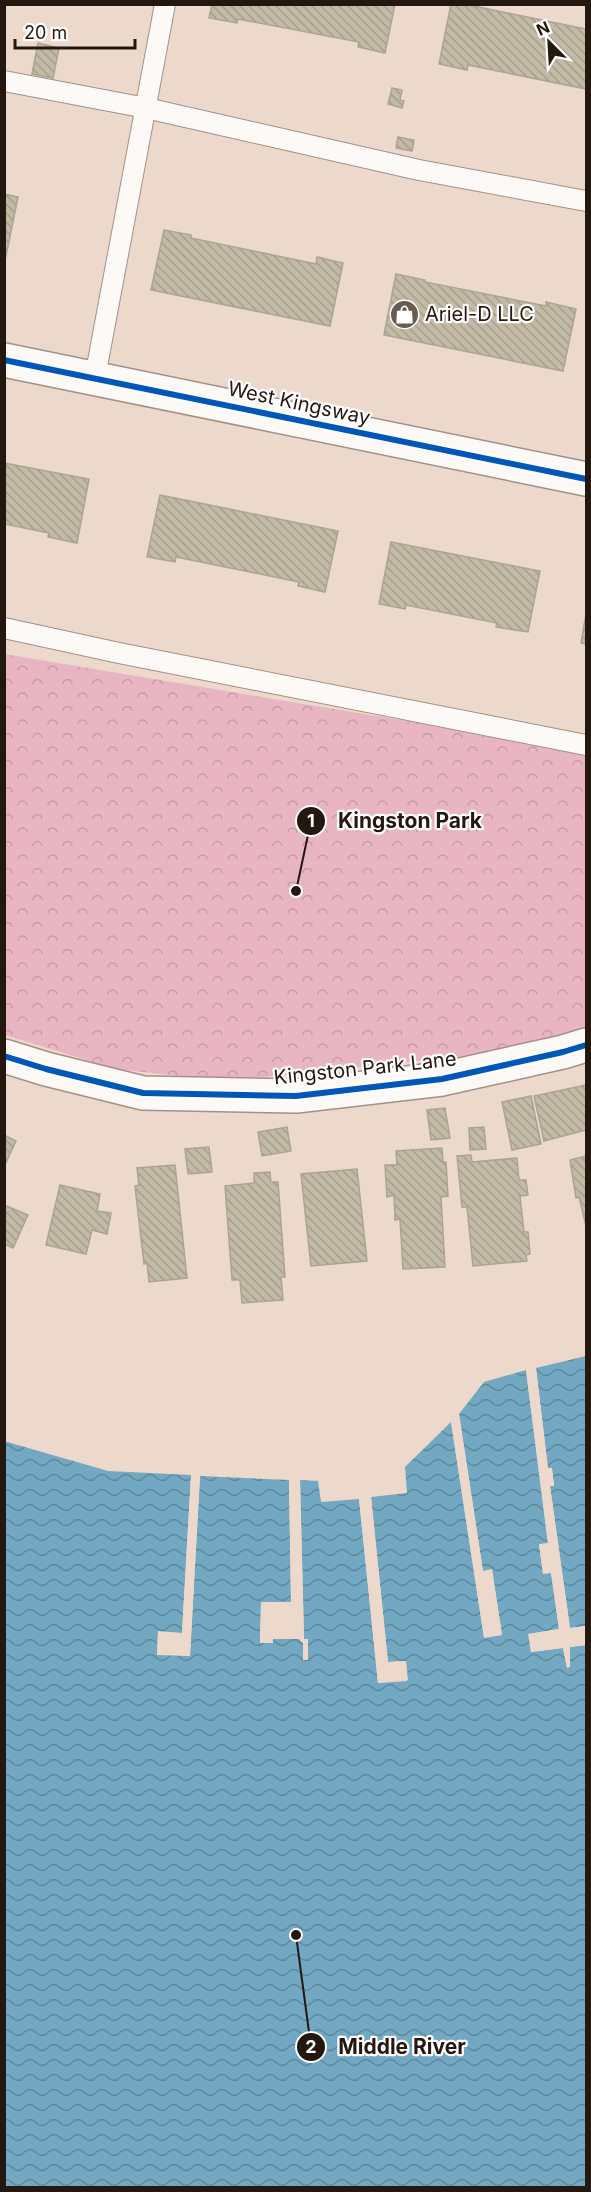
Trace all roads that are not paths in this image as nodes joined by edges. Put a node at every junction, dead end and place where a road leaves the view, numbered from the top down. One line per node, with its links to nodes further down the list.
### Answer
1 (165, 4): 3 (lane)
2 (4, 81): 3 (lane)
3 (146, 108): 4 (lane); 6 (lane)
4 (586, 201)
5 (4, 360): 6 (street, West Kingsway)
6 (95, 377): 7 (street, West Kingsway)
7 (586, 479)
8 (4, 628): 9 (lane)
9 (586, 745)
10 (586, 1045): 11 (street, Kingston Park Lane)
11 (4, 1056)

